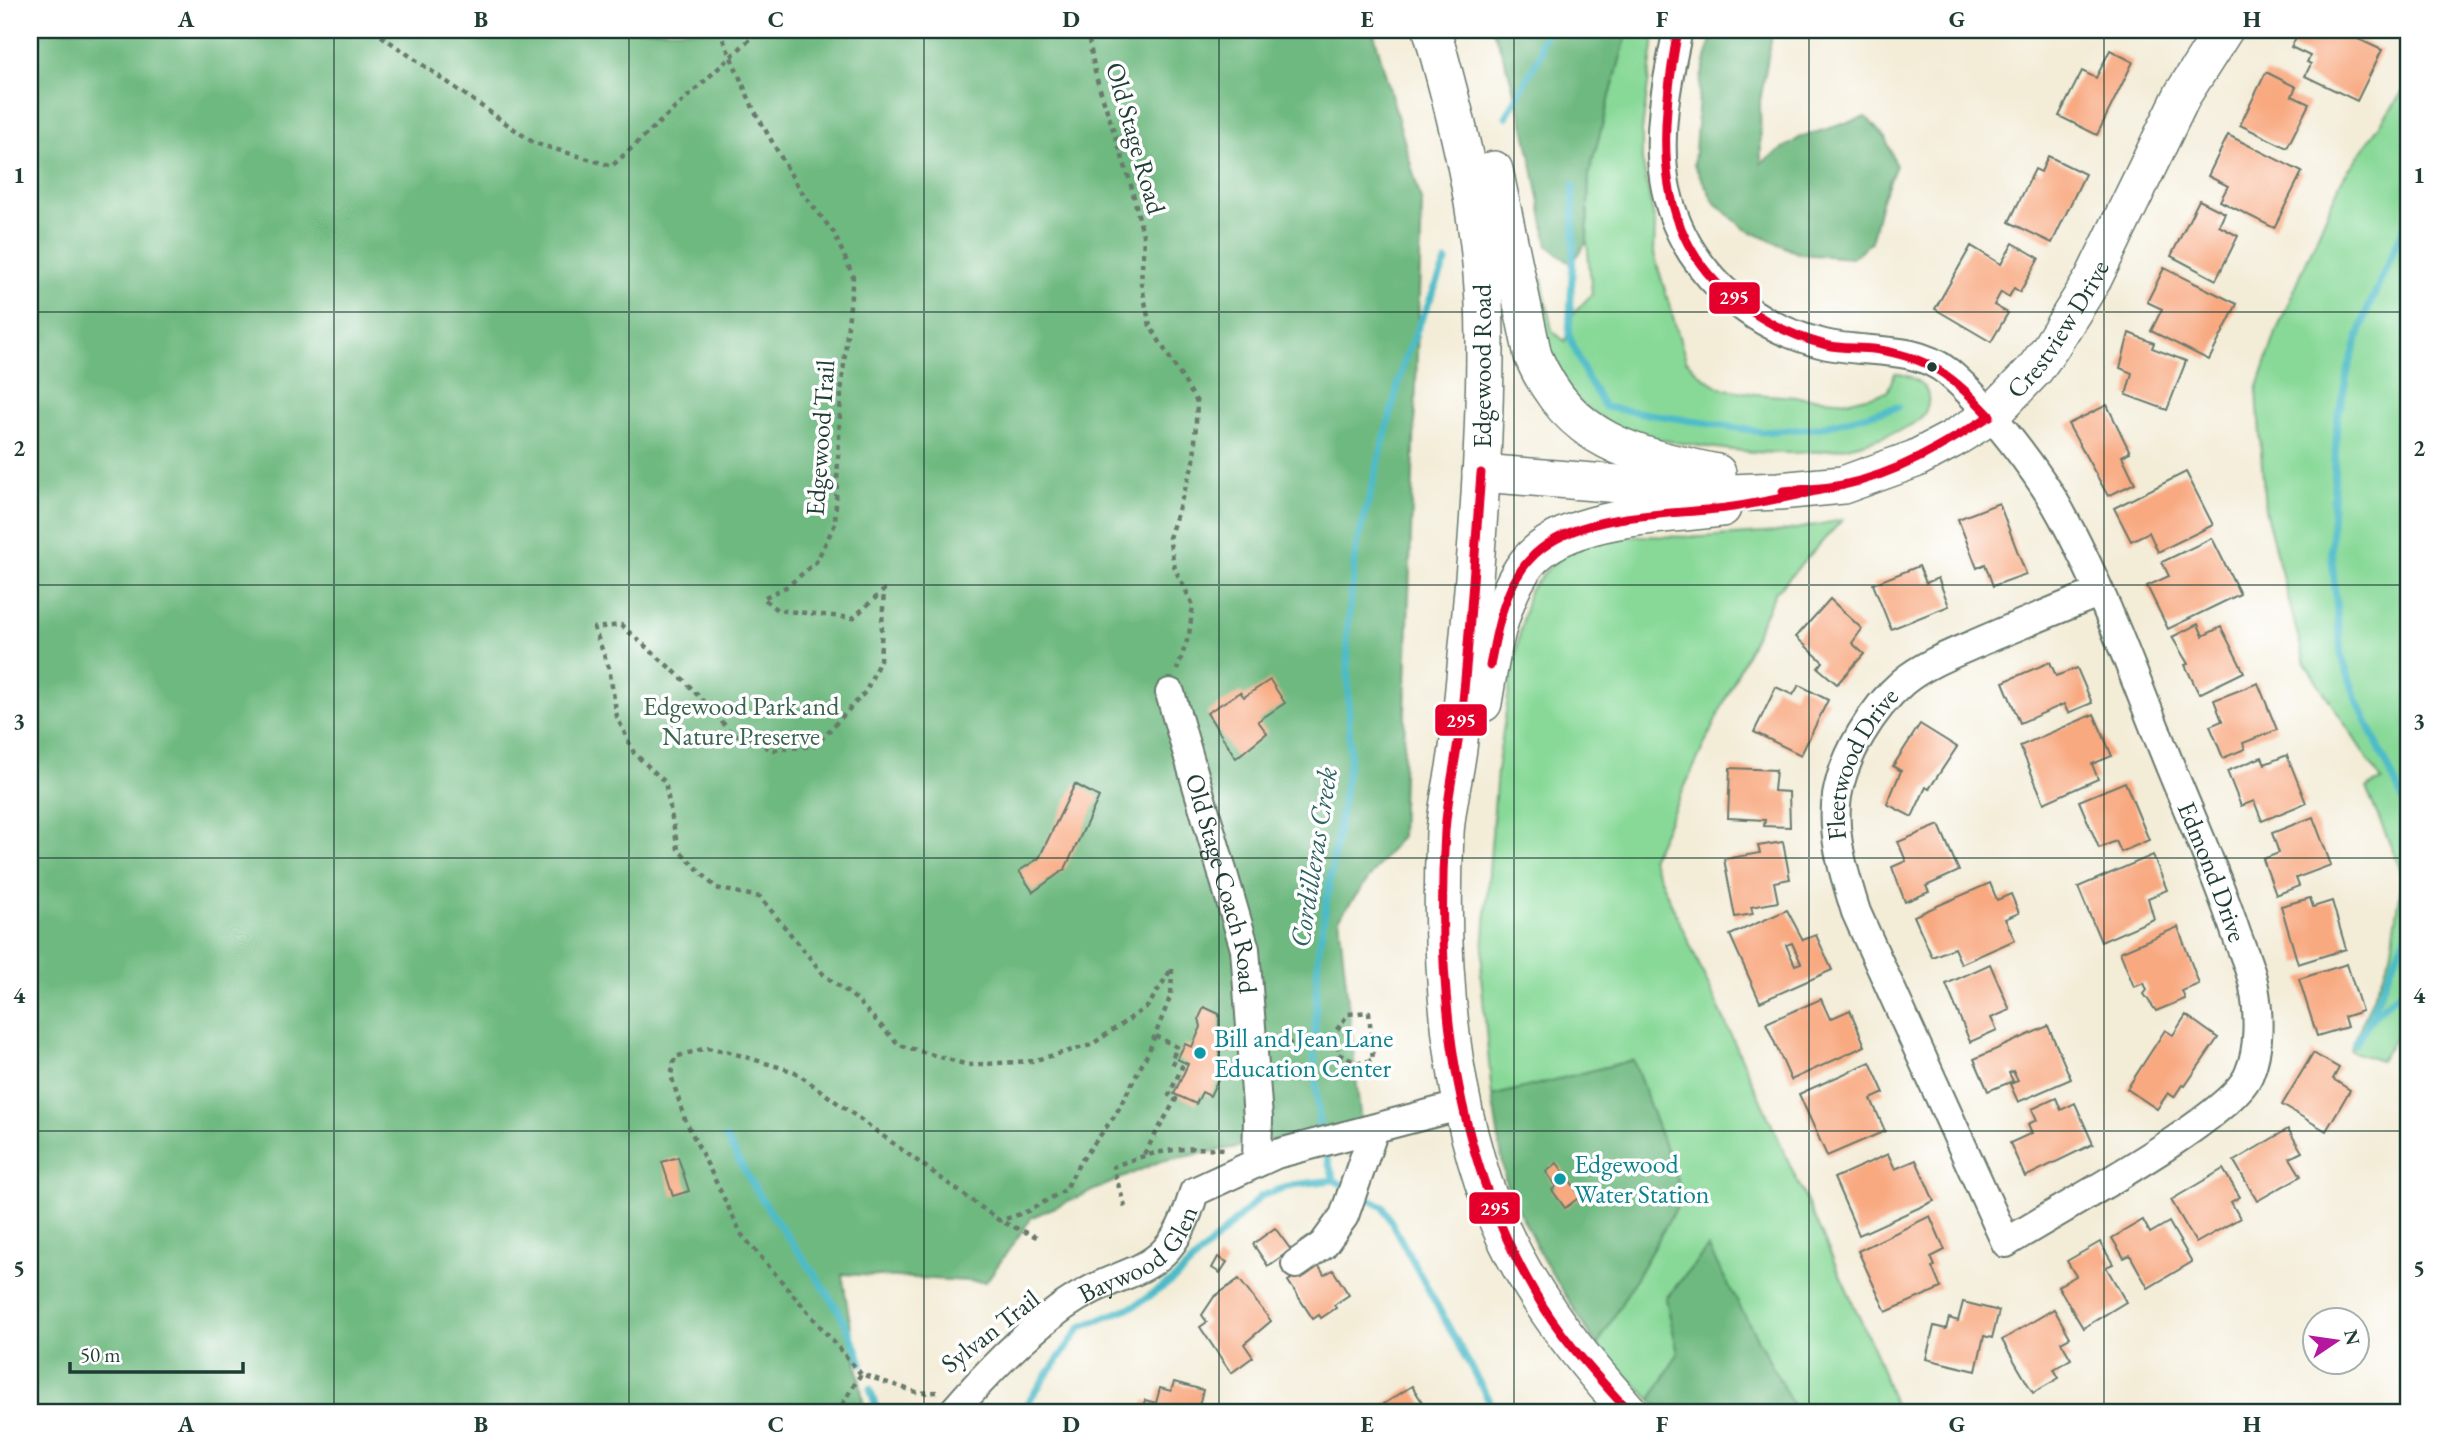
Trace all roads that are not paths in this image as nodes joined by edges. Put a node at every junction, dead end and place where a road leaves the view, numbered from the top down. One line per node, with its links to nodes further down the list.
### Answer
1 (1432, 30): 6 (main road, Edgewood Road)
2 (1443, 30): 7 (main road)
3 (1678, 30): 5 (street, Edmond Drive)
4 (2224, 30): 5 (main road, Crestview Drive)
5 (1990, 416): 7 (main road, Crestview Drive); 8 (street, Edmond Drive)
6 (1481, 473): 7 (main road, Crestview Drive); 10 (main road, Edgewood Road)
7 (1843, 485): 10 (main road)
8 (2098, 593): 14 (street, Edmond Drive); 14 (street, Fleetwood Drive)
9 (1170, 693): 13 (street, Old Stage Coach Road)
10 (1445, 970): 11 (main road, Edgewood Road)
11 (1463, 1105): 12 (street, Baywood Glen); 17 (main road, Edgewood Road)
12 (1368, 1141): 13 (street, Baywood Glen); 15 (street)
13 (1263, 1156): 16 (street, Baywood Glen)
14 (2006, 1243)
15 (1296, 1264)
16 (946, 1402)
17 (1630, 1413)

